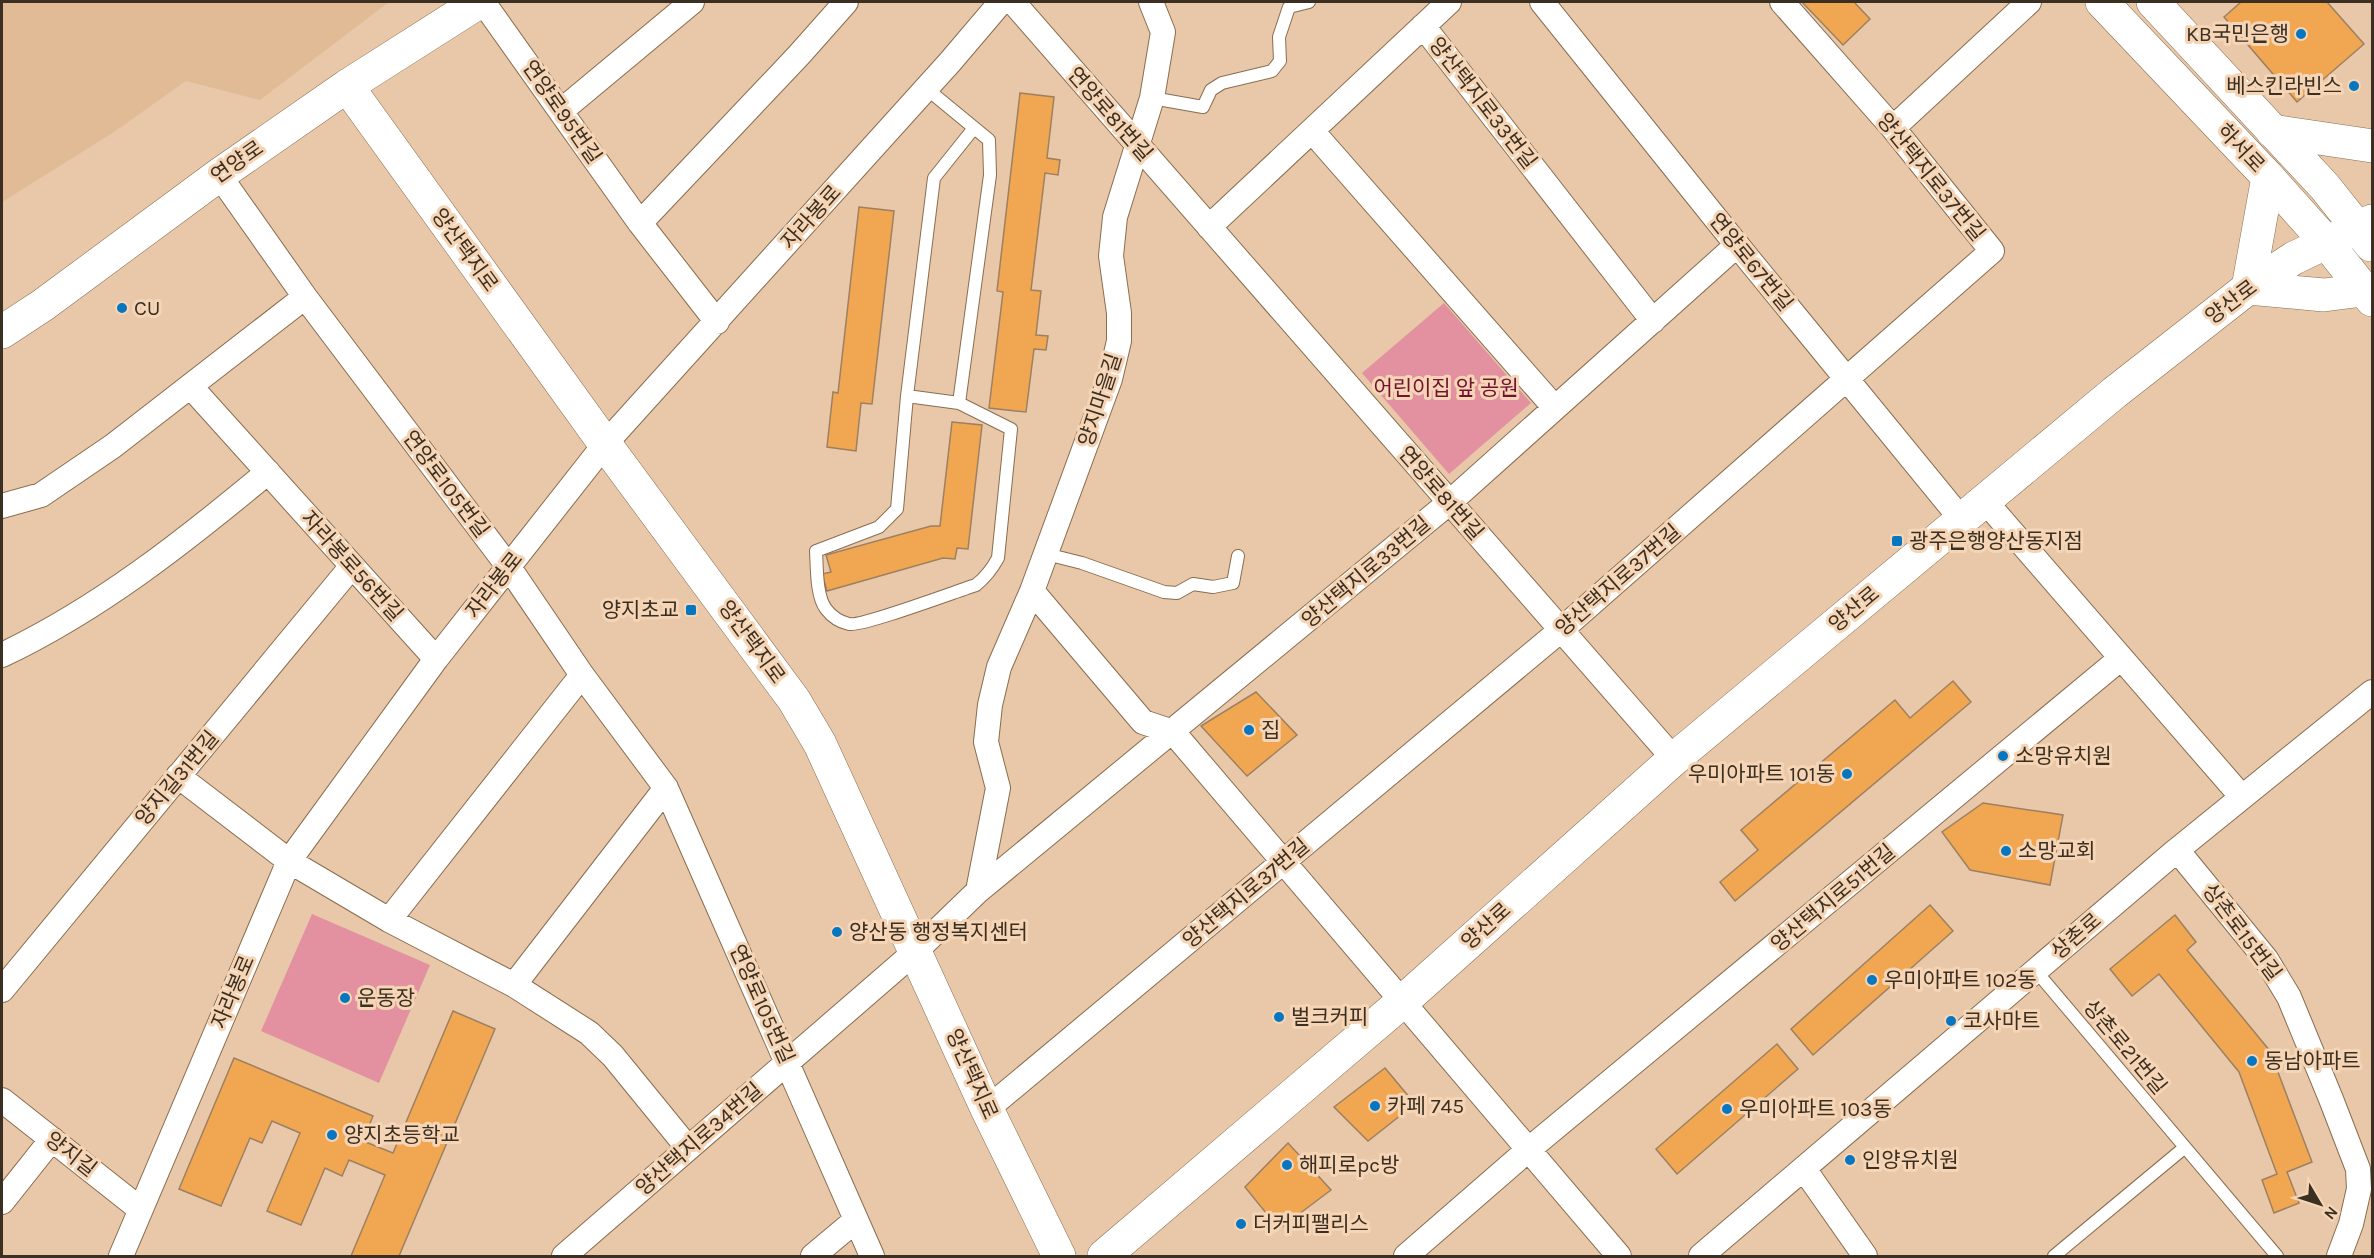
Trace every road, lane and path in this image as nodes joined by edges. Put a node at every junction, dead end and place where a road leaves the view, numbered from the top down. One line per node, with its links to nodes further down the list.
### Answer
1 (481, 2): 15 (street, 연양로); 18 (street, 연양로95번길)
2 (692, 2): 18 (street)
3 (846, 2): 27 (street)
4 (1001, 2): 16 (street, 자라봉로)
5 (1013, 2): 23 (street, 연양로81번길)
6 (1151, 2): 17 (street, 양지마을길)
7 (1309, 2): 17 (lane)
8 (1449, 2): 14 (street)
9 (1542, 2): 31 (street, 연양로67번길)
10 (1782, 2): 20 (street, 양산택지로37번길)
11 (2029, 2): 20 (street)
12 (2103, 2): 26 (street, 하서로)
13 (2153, 2): 22 (street, 하서로)
14 (1423, 26): 21 (street); 35 (street, 양산택지로33번길)
15 (347, 86): 25 (street, 연양로); 43 (street, 양산택지로)
16 (927, 89): 19 (lane); 36 (street, 자라봉로)
17 (1152, 98): 23 (street, 양지마을길)
18 (561, 111): 27 (street, 연양로95번길)
19 (974, 128): 40 (lane); 41 (lane)
20 (1893, 128): 38 (street, 양산택지로37번길)
21 (1312, 130): 28 (street); 42 (street)
22 (2272, 131): 24 (street); 29 (street, 하서로)
23 (1137, 145): 28 (street, 연양로81번길); 48 (street, 양지마을길)
24 (2373, 146)
25 (219, 175): 34 (street, 연양로105번길); 37 (street, 연양로)
26 (2268, 177): 30 (street, 하서로); 32 (street)
27 (640, 223): 36 (street, 연양로95번길)
28 (1209, 227): 45 (street, 연양로81번길)
29 (2367, 232): 30 (street, 양산로)
30 (2326, 242): 32 (street, 양산로); 33 (street, 하서로)
31 (1737, 245): 35 (street, 양산택지로33번길); 38 (street, 연양로67번길)
32 (2248, 288): 33 (street); 47 (street, 양산로)
33 (2368, 295)
34 (305, 297): 39 (street); 51 (street, 연양로105번길)
35 (1653, 321): 42 (street, 양산택지로33번길)
36 (717, 322): 43 (street, 자라봉로)
37 (2, 332)
38 (1846, 378): 47 (street, 연양로67번길); 53 (street, 양산택지로37번길)
39 (191, 387): 44 (street, 자라봉로56번길); 46 (street)
40 (907, 396): 41 (lane); 41 (lane)
41 (959, 403)
42 (1555, 408): 45 (street, 양산택지로33번길)
43 (605, 444): 51 (street, 자라봉로); 69 (street, 양산택지로)
44 (268, 472): 50 (street, 자라봉로56번길); 54 (street)
45 (1450, 502): 53 (street, 연양로81번길); 59 (street, 양산택지로33번길)
46 (2, 507)
47 (1974, 511): 56 (street, 연양로67번길); 60 (street, 양산로)
48 (1046, 554): 49 (lane); 52 (street, 양지마을길)
49 (1238, 556)
50 (352, 566): 55 (street, 자라봉로56번길); 61 (street, 양지길31번길)
51 (508, 566): 55 (street, 자라봉로); 57 (street, 연양로105번길)
52 (1032, 591): 59 (street); 67 (street, 양지마을길)
53 (1561, 630): 60 (street, 연양로81번길); 66 (street, 양산택지로37번길)
54 (2, 656)
55 (436, 659): 65 (street, 자라봉로)
56 (2120, 659): 63 (street); 80 (street, 양산택지로51번길)
57 (582, 675): 62 (street, 연양로105번길); 68 (street)
58 (2373, 692): 63 (street, 상촌로)
59 (1173, 732): 66 (street); 67 (street, 양산택지로33번길)
60 (1674, 759): 73 (street, 양산로)
61 (178, 776): 65 (street); 72 (street, 양지길31번길)
62 (666, 788): 71 (street); 74 (street, 연양로105번길)
63 (2241, 796): 64 (street, 상촌로)
64 (2177, 849): 70 (street, 상촌로); 97 (street, 상촌로15번길)
65 (289, 861): 68 (street); 83 (street, 자라봉로)
66 (1283, 862): 73 (street); 76 (street, 양산택지로37번길)
67 (978, 891): 69 (street, 양산택지로33번길)
68 (389, 920): 71 (street)
69 (916, 951): 74 (street, 양산택지로34번길); 76 (street, 양산택지로)
70 (2036, 971): 79 (lane, 상촌로21번길); 81 (street, 상촌로)
71 (514, 985): 78 (street)
72 (2, 990)
73 (1402, 1002): 80 (street); 90 (street, 양산로)
74 (788, 1063): 78 (street, 양산택지로34번길); 84 (street, 연양로105번길)
75 (2, 1100): 77 (street, 양지길)
76 (987, 1109): 89 (street, 양산택지로)
77 (52, 1139): 82 (street); 83 (street, 양지길)
78 (688, 1148): 86 (street, 양산택지로34번길)
79 (2184, 1148): 95 (lane); 96 (lane, 상촌로21번길)
80 (1528, 1150): 91 (street, 양산택지로51번길); 92 (street)
81 (1804, 1169): 93 (street, 상촌로); 94 (street)
82 (2, 1202)
83 (140, 1209): 85 (street, 자라봉로)
84 (856, 1220): 87 (street); 88 (street, 연양로105번길)
85 (121, 1257)
86 (564, 1257)
87 (813, 1257)
88 (872, 1257)
89 (1059, 1257)
90 (1104, 1257)
91 (1407, 1257)
92 (1619, 1257)
93 (1701, 1257)
94 (1865, 1257)
95 (2054, 1257)
96 (2277, 1257)
97 (2339, 1257)

